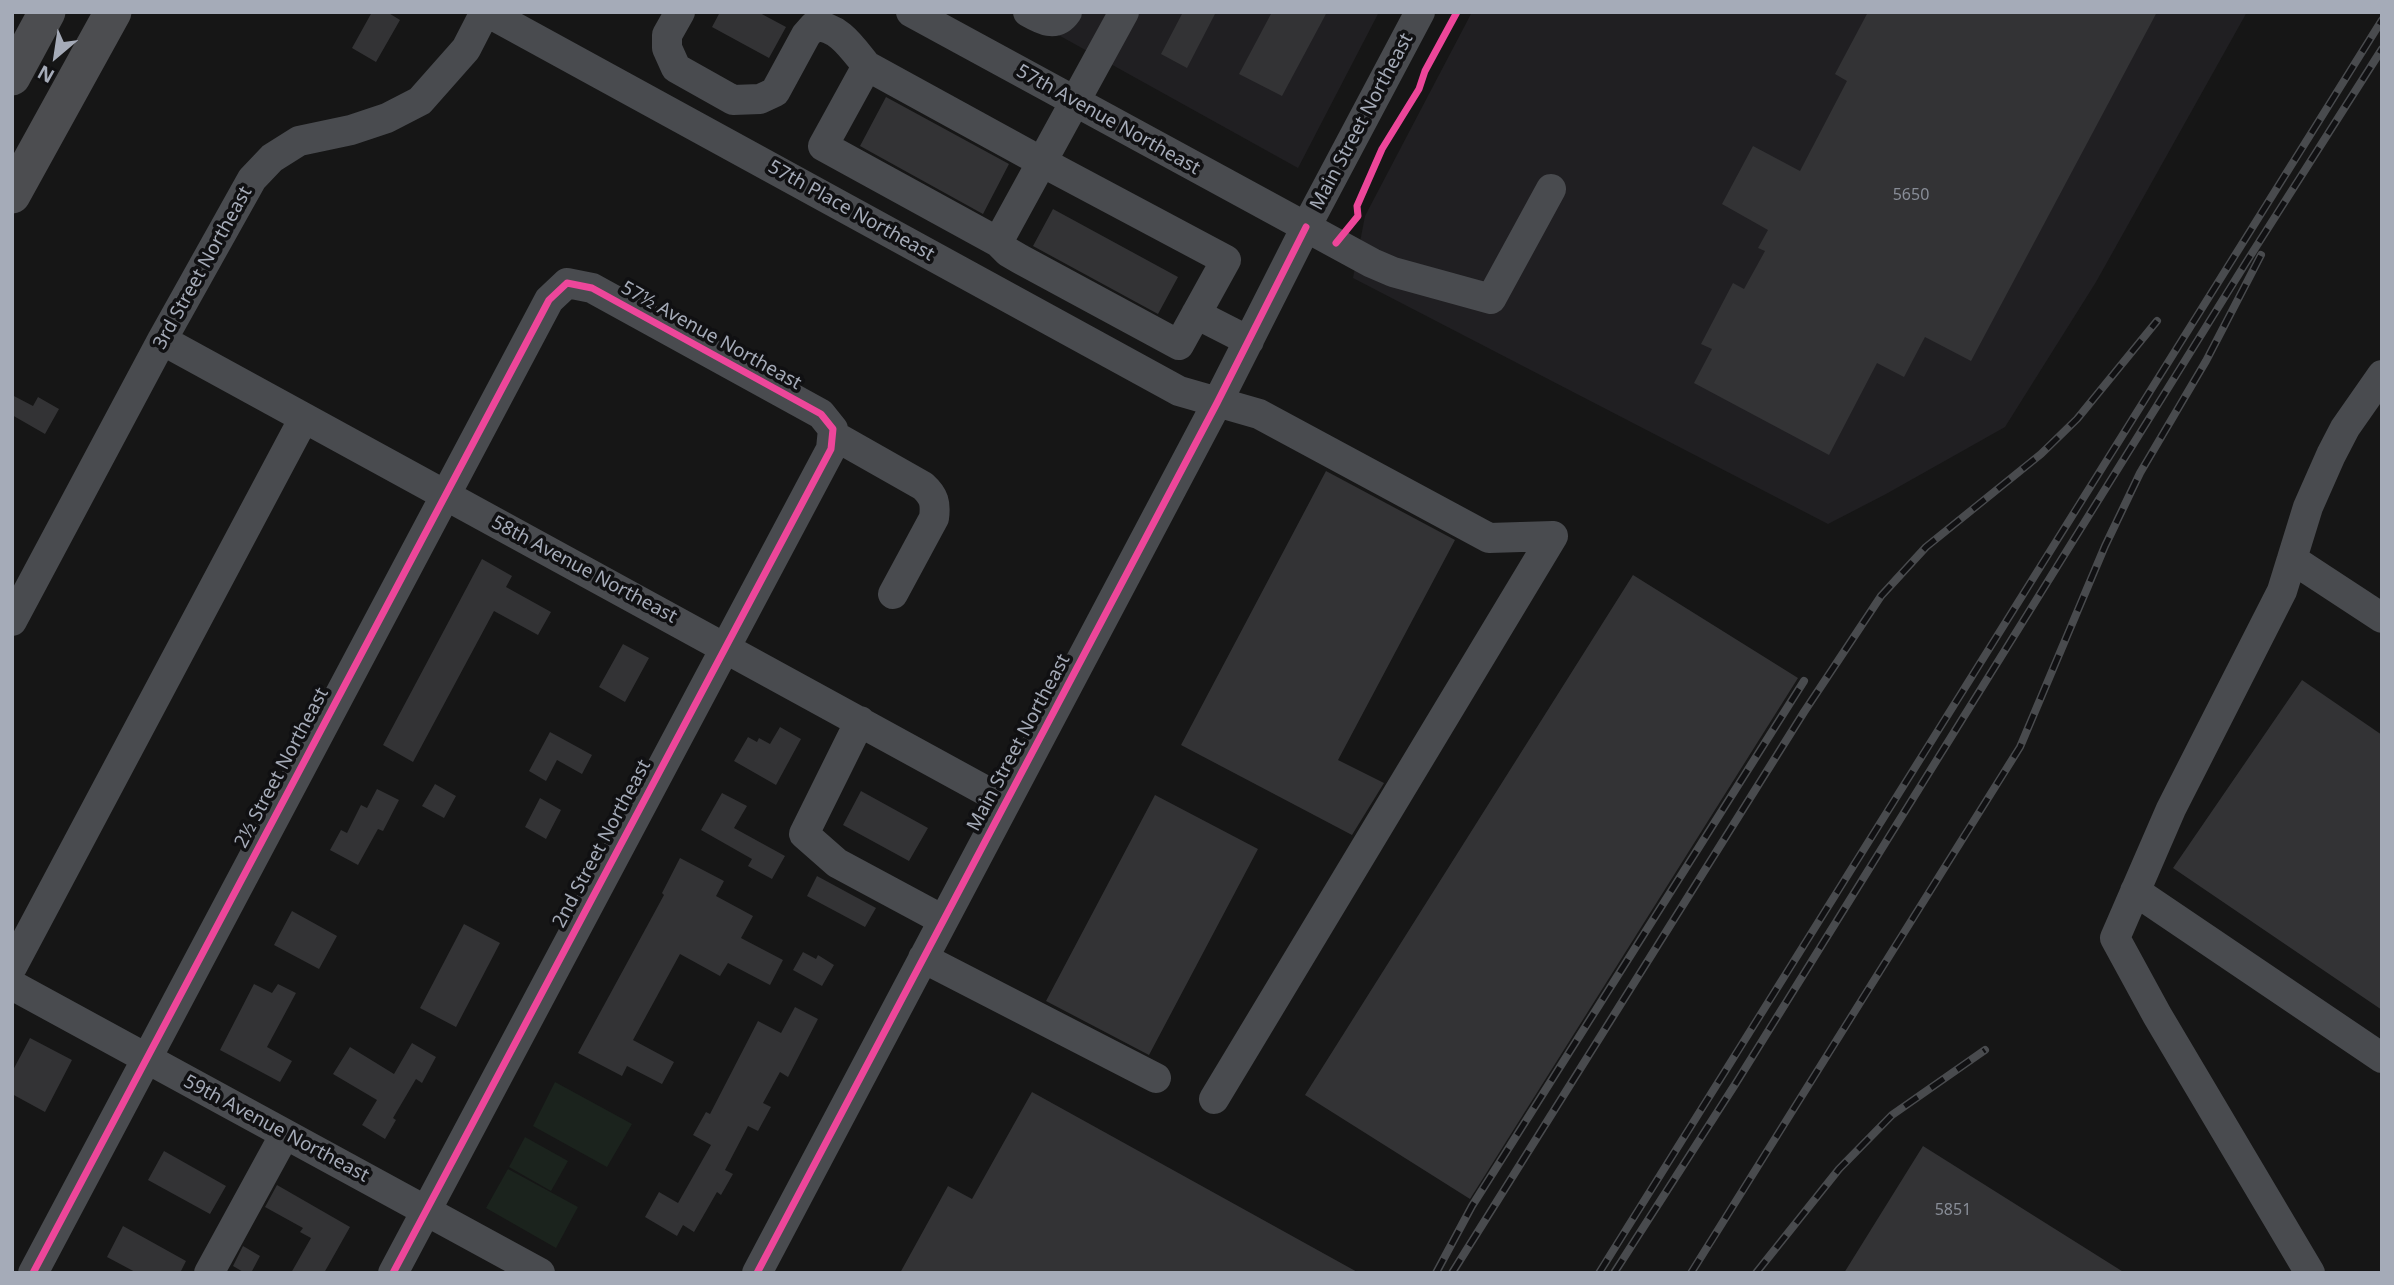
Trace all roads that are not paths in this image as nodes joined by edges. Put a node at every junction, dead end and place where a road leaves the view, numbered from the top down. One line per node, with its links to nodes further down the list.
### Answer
1 (47, 12): 12 (main road)
2 (113, 12): 16 (main road)
3 (486, 12): 21 (street, 3rd Street Northeast); 24 (street, 57th Place Northeast)
4 (911, 12): 13 (street, 57th Avenue Northeast)
5 (1028, 12): 6 (street)
6 (1067, 12)
7 (1124, 12): 13 (street)
8 (1420, 12): 17 (street, Main Street Northeast)
9 (827, 19): 10 (street); 11 (street)
10 (673, 24)
11 (867, 66): 14 (street); 18 (street)
12 (12, 77)
13 (1076, 102): 14 (street); 17 (street, 57th Avenue Northeast)
14 (1042, 162): 18 (street); 20 (street)
15 (1551, 189): 17 (street, 57th Avenue Northeast)
16 (12, 195)
17 (1306, 227): 22 (street, Main Street Northeast)
18 (998, 242): 20 (street)
19 (567, 283): 26 (street, 57½ Avenue Northeast); 27 (street, 2½ Street Northeast)
20 (1196, 314): 22 (street)
21 (162, 340): 25 (street, 58th Avenue Northeast); 31 (street, 3rd Street Northeast)
22 (1249, 341): 24 (street, Main Street Northeast)
23 (2382, 375): 28 (street)
24 (1217, 403): 34 (street, Main Street Northeast); 43 (street, 57th Place Northeast)
25 (304, 418): 27 (street, 58th Avenue Northeast); 38 (street)
26 (833, 432): 29 (street, 57½ Avenue Northeast); 32 (street, 2nd Street Northeast)
27 (444, 495): 32 (street, 58th Avenue Northeast); 41 (street, 2½ Street Northeast)
28 (2292, 559): 30 (street); 35 (street)
29 (893, 594)
30 (2382, 618)
31 (12, 621)
32 (725, 647): 33 (street, 58th Avenue Northeast); 45 (street, 2nd Street Northeast)
33 (860, 721): 34 (street, 58th Avenue Northeast); 36 (street)
34 (1006, 802): 36 (street, Main Street Northeast)
35 (2136, 891): 40 (street); 51 (street)
36 (943, 920): 37 (street, Main Street Northeast)
37 (923, 958): 42 (street); 50 (street, Main Street Northeast)
38 (12, 967)
39 (12, 985): 41 (street, 59th Avenue Northeast)
40 (2382, 1058)
41 (147, 1059): 44 (street, 59th Avenue Northeast); 46 (street, 2½ Street Northeast)
42 (1156, 1078)
43 (1214, 1100)
44 (285, 1134): 45 (street, 59th Avenue Northeast); 47 (street)
45 (426, 1210): 48 (street, 2nd Street Northeast); 49 (street, 59th Avenue Northeast)
46 (33, 1273)
47 (209, 1273)
48 (393, 1273)
49 (540, 1273)
50 (757, 1273)
51 (2310, 1273)

